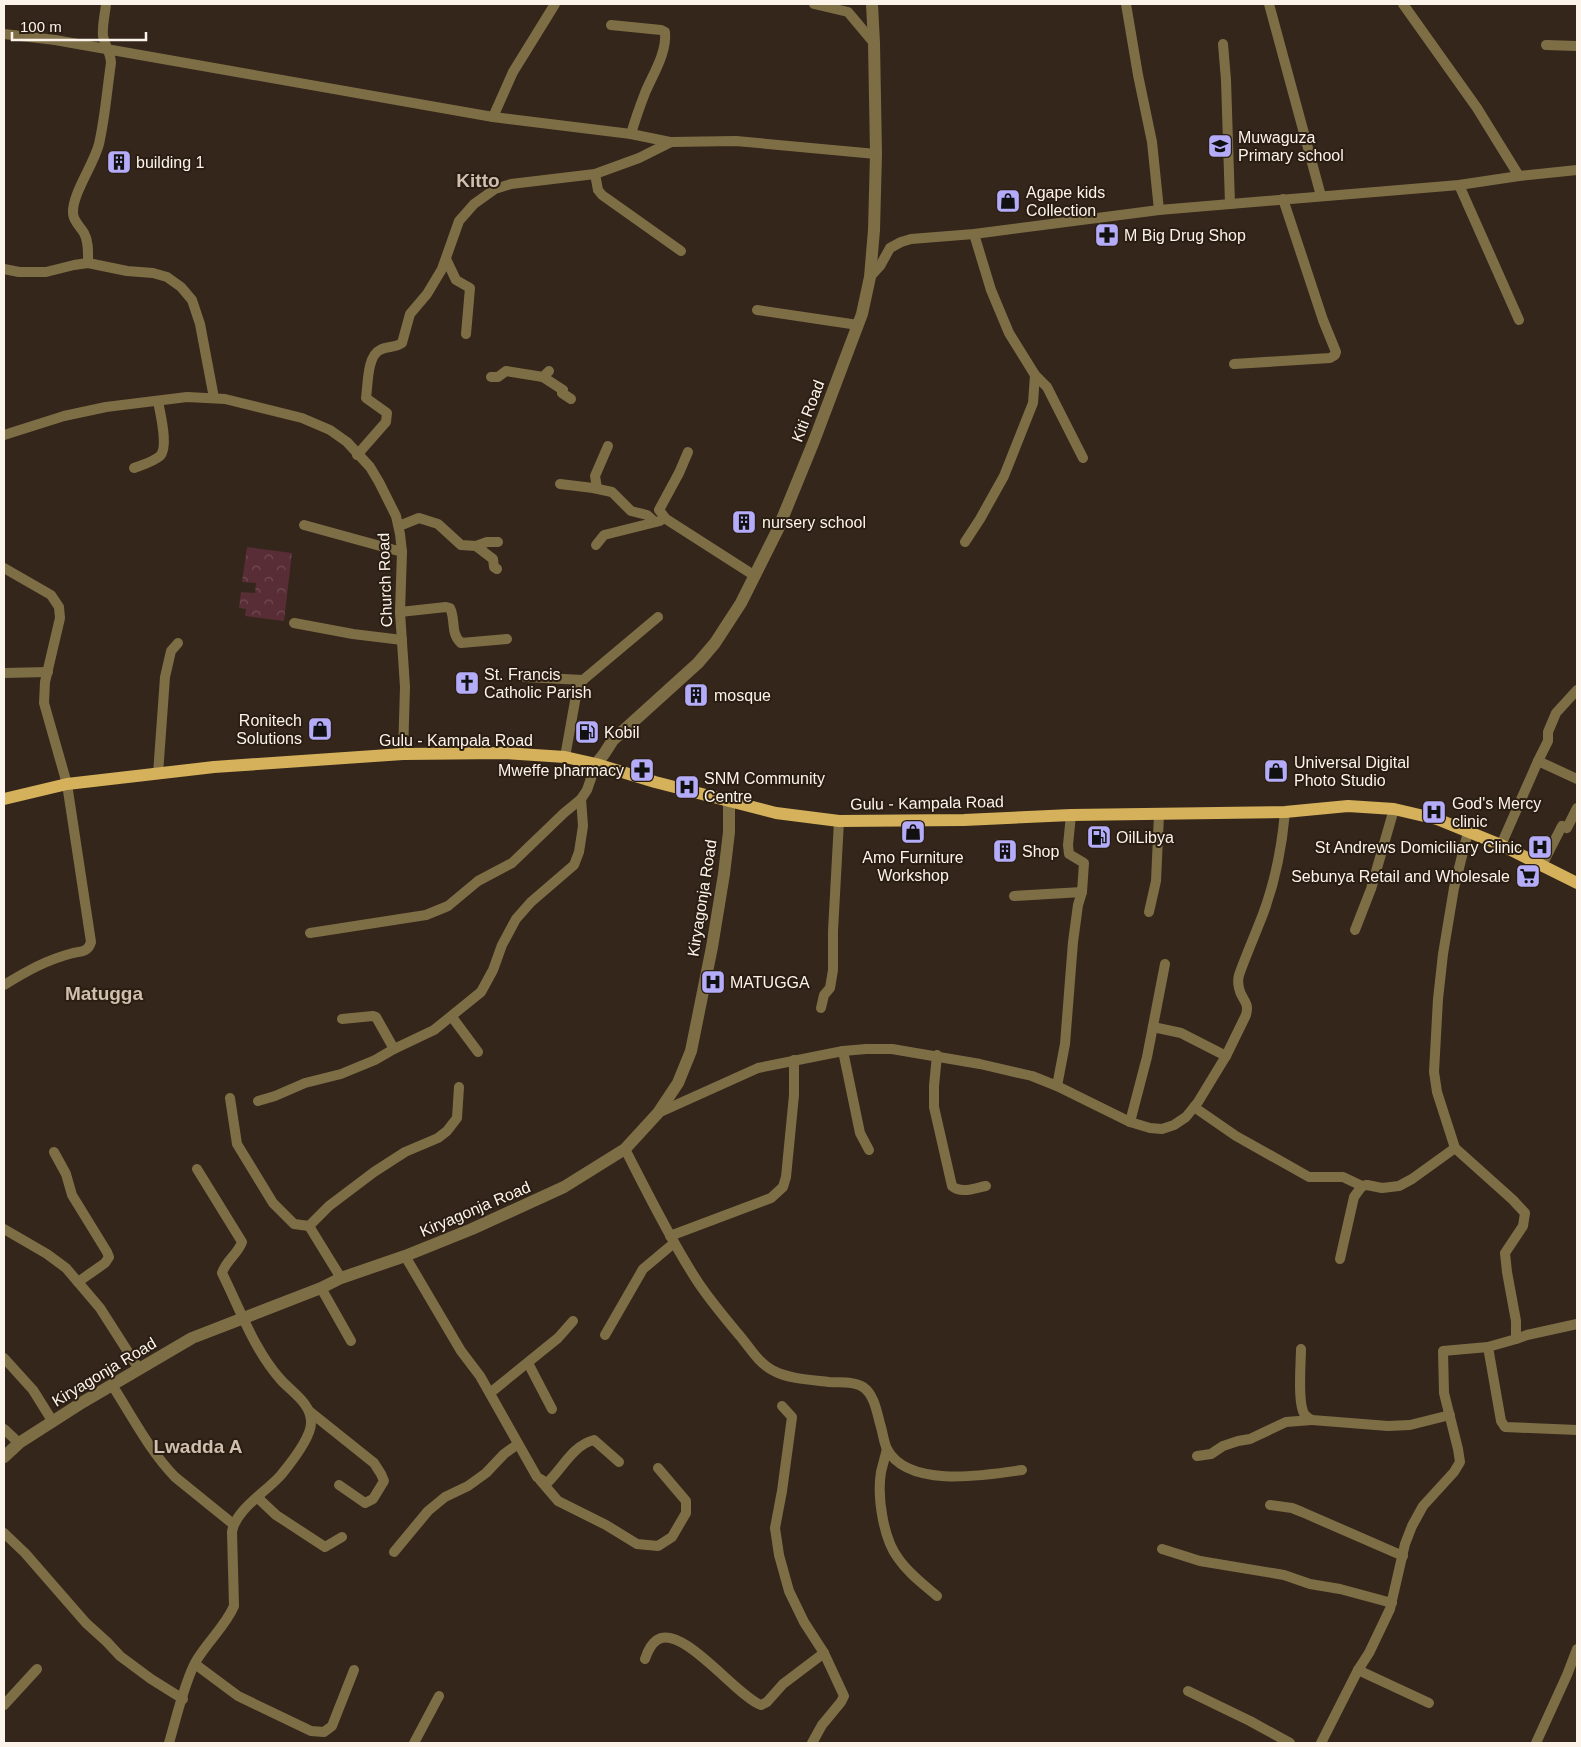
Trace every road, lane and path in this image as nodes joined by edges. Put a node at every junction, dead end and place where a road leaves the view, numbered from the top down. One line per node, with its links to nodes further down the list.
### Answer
1 (106, 4): 14 (street)
2 (555, 4): 15 (street)
3 (814, 4): 10 (street)
4 (872, 4): 10 (street, Kiti Road)
5 (1126, 4): 26 (street)
6 (1269, 4): 23 (street)
7 (1403, 4): 21 (street)
8 (611, 25): 16 (street)
9 (4, 34): 14 (street)
10 (874, 43): 18 (street, Kiti Road)
11 (1222, 44): 25 (street)
12 (1546, 45): 13 (street)
13 (1577, 46)
14 (109, 50): 15 (street); 30 (street)
15 (493, 117): 16 (street)
16 (631, 134): 17 (street)
17 (671, 142): 18 (street); 20 (street)
18 (876, 154): 32 (street, Kiti Road)
19 (1577, 170): 21 (street)
20 (595, 174): 28 (street); 29 (street)
21 (1520, 176): 22 (street)
22 (1459, 186): 23 (street); 34 (street)
23 (1320, 196): 24 (street)
24 (1284, 199): 25 (street); 37 (street)
25 (1230, 204): 26 (street)
26 (1159, 210): 27 (street)
27 (974, 234): 32 (street); 38 (street)
28 (681, 252)
29 (446, 259): 36 (street); 46 (street)
30 (88, 263): 31 (street); 40 (street)
31 (4, 269)
32 (870, 277): 35 (street, Kiti Road)
33 (757, 310): 35 (street)
34 (1519, 320)
35 (858, 325): 62 (street, Kiti Road)
36 (466, 334)
37 (1234, 364)
38 (1036, 375): 47 (street); 56 (street)
39 (491, 377): 41 (street)
40 (214, 398): 42 (street, Church Road); 46 (street, Church Road)
41 (571, 399)
42 (158, 401): 43 (street, Church Road); 48 (street)
43 (4, 435)
44 (608, 446): 50 (street)
45 (688, 452): 51 (street)
46 (357, 455): 54 (street, Church Road)
47 (1083, 458)
48 (134, 468)
49 (560, 484): 50 (street)
50 (597, 488): 52 (street)
51 (666, 519): 52 (street); 62 (street)
52 (655, 522): 57 (street)
53 (304, 525): 59 (street)
54 (398, 526): 58 (street); 59 (street, Church Road)
55 (498, 542): 58 (street)
56 (966, 542)
57 (596, 545)
58 (476, 546): 61 (street)
59 (402, 552): 63 (street, Church Road)
60 (4, 568): 69 (street)
61 (497, 570)
62 (754, 576): 77 (street, Kiti Road)
63 (400, 612): 66 (street); 67 (street, Church Road)
64 (658, 617): 72 (street)
65 (294, 623): 67 (street)
66 (507, 639)
67 (402, 640): 74 (street, Church Road)
68 (178, 642): 78 (street)
69 (48, 672): 70 (street); 80 (street)
70 (4, 673)
71 (525, 677): 72 (street)
72 (582, 680): 75 (street)
73 (1577, 690): 76 (street)
74 (403, 754): 75 (main road, Gulu - Kampala Road); 78 (main road, Gulu - Kampala Road)
75 (565, 757): 77 (main road, Gulu - Kampala Road)
76 (1538, 761): 79 (street); 91 (street)
77 (596, 764): 82 (street); 83 (main road, Gulu - Kampala Road)
78 (158, 774): 80 (main road, Gulu - Kampala Road)
79 (1577, 779)
80 (67, 784): 81 (main road, Gulu - Kampala Road); 100 (street)
81 (4, 799)
82 (581, 799): 98 (street); 102 (street)
83 (729, 801): 89 (main road, Gulu - Kampala Road); 116 (street, Kiryagonja Road)
84 (1577, 808): 92 (street)
85 (1394, 809): 86 (main road, Gulu - Kampala Road); 90 (main road, Gulu - Kampala Road); 97 (street)
86 (1285, 812): 88 (main road, Gulu - Kampala Road); 109 (street)
87 (1071, 815): 88 (main road, Gulu - Kampala Road); 89 (main road, Gulu - Kampala Road); 94 (street)
88 (1159, 815): 96 (street)
89 (839, 821): 101 (street)
90 (1468, 832): 91 (main road, Gulu - Kampala Road); 118 (street)
91 (1501, 844): 92 (main road, Gulu - Kampala Road)
92 (1542, 865): 93 (main road, Gulu - Kampala Road)
93 (1577, 882)
94 (1082, 892): 95 (street); 111 (street)
95 (1014, 896)
96 (1149, 912)
97 (1355, 930)
98 (310, 933)
99 (1165, 964): 104 (street)
100 (4, 985)
101 (821, 1008)
102 (452, 1017): 105 (street); 107 (street)
103 (342, 1019): 105 (street)
104 (1153, 1027): 109 (street); 117 (street)
105 (394, 1049): 114 (street)
106 (843, 1051): 108 (street); 110 (street); 120 (street)
107 (478, 1052)
108 (937, 1055): 111 (street); 123 (street)
109 (1226, 1056): 115 (street)
110 (794, 1060): 116 (street); 127 (street)
111 (1058, 1086): 117 (street)
112 (459, 1087): 125 (street)
113 (230, 1098): 125 (street)
114 (258, 1101)
115 (1194, 1107): 117 (street); 124 (street)
116 (658, 1113): 119 (street, Kiryagonja Road)
117 (1130, 1122)
118 (1455, 1148): 124 (street); 137 (street)
119 (625, 1149): 127 (street); 128 (street, Kiryagonja Road)
120 (869, 1150)
121 (54, 1152): 131 (street)
122 (197, 1169): 133 (street)
123 (986, 1186)
124 (1362, 1186): 129 (street)
125 (309, 1226): 130 (street)
126 (4, 1229): 131 (street)
127 (672, 1239): 136 (street); 156 (street)
128 (406, 1256): 130 (street, Kiryagonja Road); 145 (street)
129 (1340, 1259)
130 (341, 1278): 132 (street, Kiryagonja Road)
131 (78, 1282): 143 (street)
132 (320, 1288): 133 (street, Kiryagonja Road); 138 (street)
133 (244, 1317): 143 (street, Kiryagonja Road); 148 (street)
134 (573, 1321): 142 (street)
135 (1577, 1324): 137 (street)
136 (605, 1334)
137 (1516, 1338): 139 (street)
138 (351, 1341)
139 (1488, 1347): 149 (street); 153 (street)
140 (1302, 1349): 150 (street)
141 (4, 1358): 151 (street)
142 (528, 1363): 145 (street); 147 (street)
143 (139, 1369): 144 (street, Kiryagonja Road)
144 (112, 1385): 151 (street, Kiryagonja Road); 166 (street)
145 (490, 1393): 155 (street)
146 (782, 1406): 175 (street)
147 (552, 1409)
148 (309, 1411): 163 (street); 164 (street)
149 (1450, 1415): 150 (street); 171 (street)
150 (1312, 1420): 157 (street)
151 (53, 1422): 154 (street, Kiryagonja Road)
152 (4, 1429): 154 (street)
153 (1577, 1430)
154 (19, 1443): 158 (street, Kiryagonja Road)
155 (518, 1444): 162 (street); 170 (street)
156 (887, 1449): 161 (street); 172 (street)
157 (1197, 1456)
158 (4, 1457)
159 (619, 1462): 162 (street)
160 (658, 1468): 162 (street)
161 (1022, 1470)
162 (540, 1480)
163 (339, 1485)
164 (258, 1498): 166 (street); 168 (street)
165 (1270, 1505): 171 (street)
166 (233, 1524): 177 (street)
167 (4, 1533): 183 (street)
168 (342, 1537)
169 (1162, 1550): 173 (street)
170 (394, 1552)
171 (1403, 1556): 173 (street)
172 (937, 1596)
173 (1392, 1603): 180 (street)
174 (1577, 1649): 191 (street)
175 (824, 1653): 176 (street); 188 (street)
176 (645, 1659)
177 (195, 1664): 179 (street); 183 (street)
178 (37, 1670): 185 (street)
179 (354, 1670)
180 (1358, 1670): 184 (street); 190 (street)
181 (1188, 1691): 189 (street)
182 (439, 1696): 187 (street)
183 (183, 1699): 186 (street)
184 (1429, 1703)
185 (4, 1705)
186 (168, 1743)
187 (414, 1743)
188 (812, 1743)
189 (1290, 1743)
190 (1321, 1743)
191 (1536, 1743)

